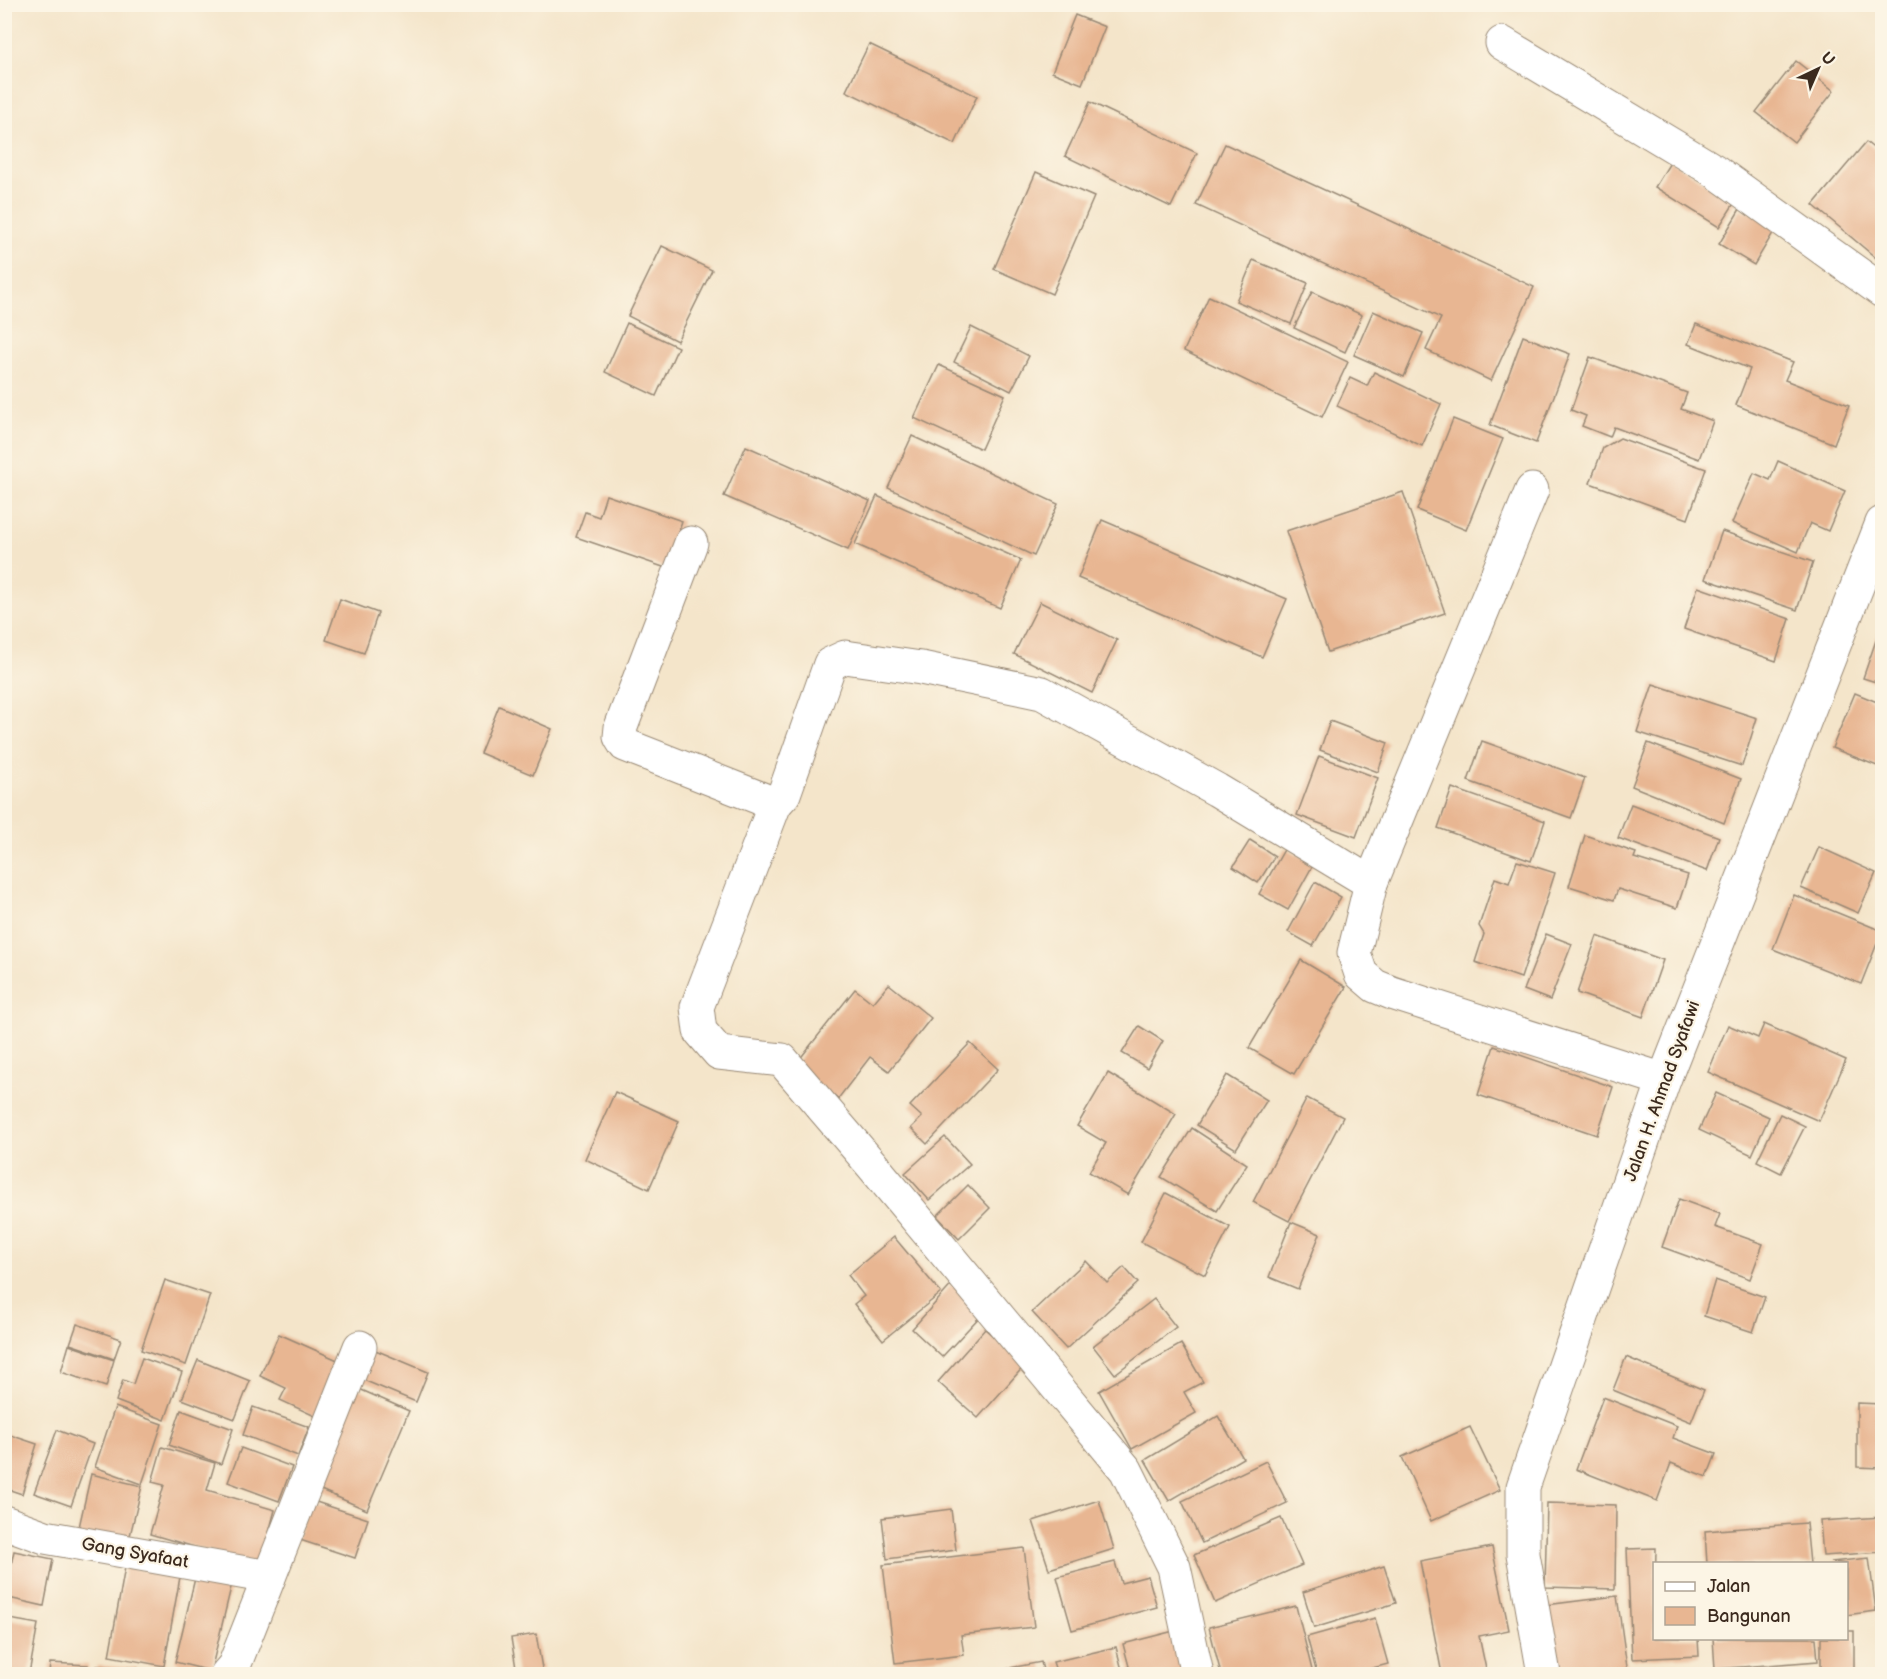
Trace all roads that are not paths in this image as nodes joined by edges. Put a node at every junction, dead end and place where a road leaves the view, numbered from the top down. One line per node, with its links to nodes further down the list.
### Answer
1 (1502, 43): 2 (street)
2 (1882, 291)
3 (1532, 490): 7 (street)
4 (1882, 523): 8 (street, Jalan H. Ahmad Syafawi)
5 (691, 543): 6 (street)
6 (775, 804): 7 (street); 13 (street)
7 (1371, 883): 8 (street)
8 (1664, 1080): 14 (street, Jalan H. Ahmad Syafawi)
9 (360, 1347): 11 (street)
10 (4, 1522): 11 (street, Gang Syafaat)
11 (268, 1577): 12 (street)
12 (227, 1674)
13 (1197, 1674)
14 (1544, 1674)

